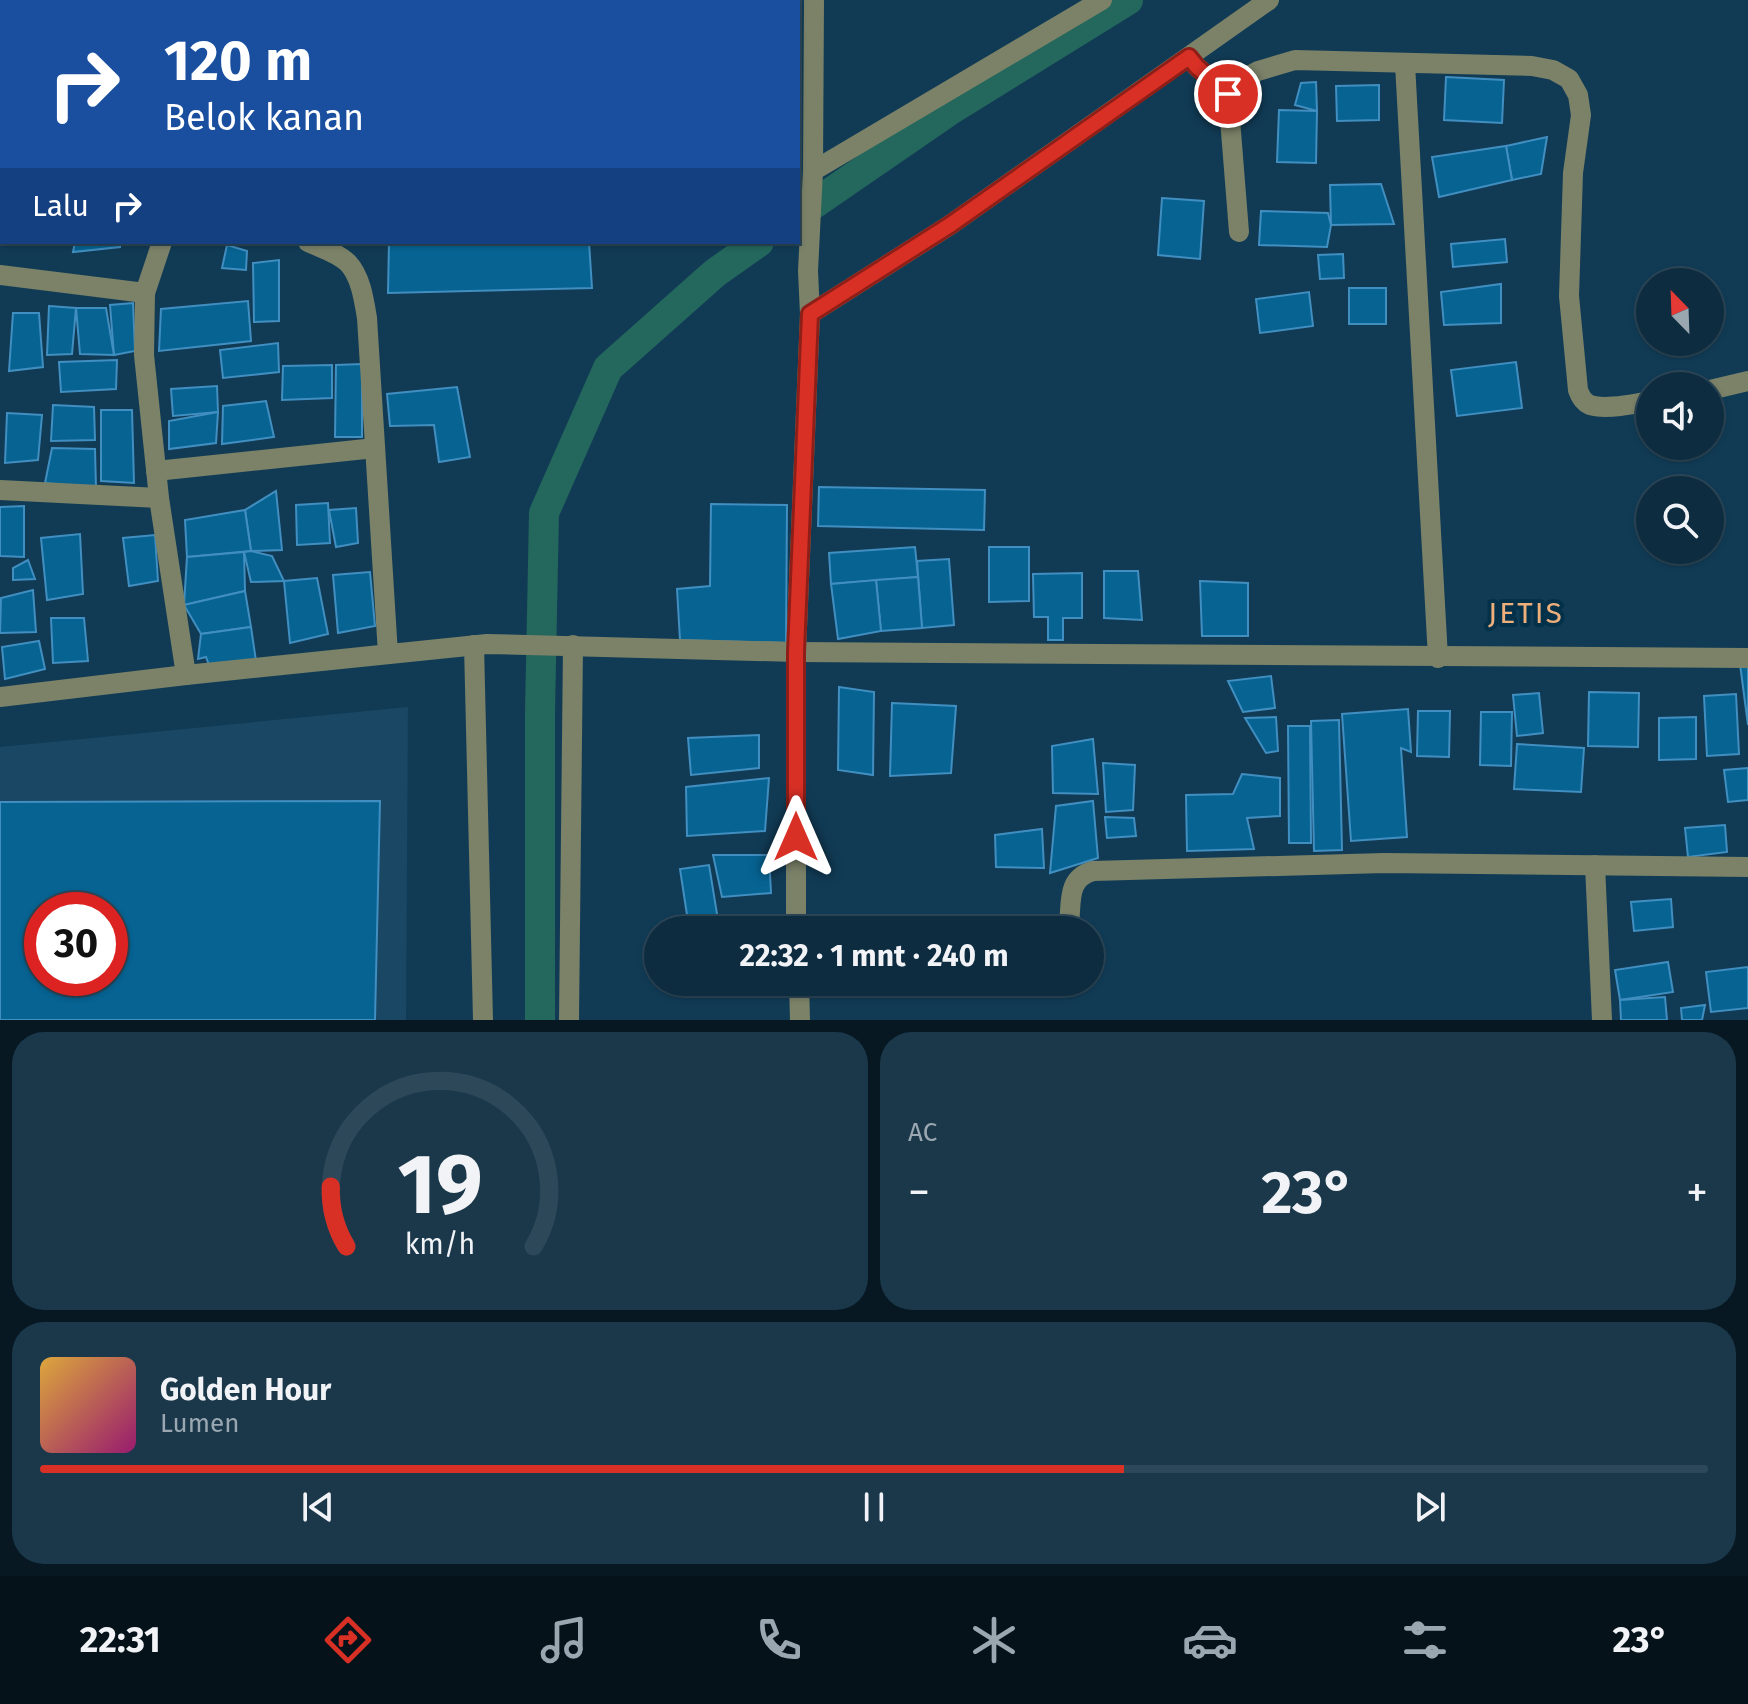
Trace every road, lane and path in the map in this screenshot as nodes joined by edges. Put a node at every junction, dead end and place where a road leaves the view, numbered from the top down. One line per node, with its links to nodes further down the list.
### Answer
1 (814, 0): 7 (street)
2 (1102, 0): 7 (street)
3 (1269, 0): 4 (street)
4 (1189, 57): 6 (street); 13 (street)
5 (1405, 64): 6 (street); 16 (street); 25 (street)
6 (1228, 94): 8 (street)
7 (813, 171): 13 (street)
8 (1239, 232)
9 (161, 244): 12 (street)
10 (313, 244): 17 (street)
11 (0, 275): 12 (street)
12 (145, 293): 18 (street)
13 (810, 314): 23 (street)
14 (1748, 381): 15 (street)
15 (1724, 387)
16 (1636, 403)
17 (375, 448): 18 (street); 24 (street)
18 (156, 471): 20 (street)
19 (0, 490): 20 (street)
20 (159, 498): 27 (street)
21 (480, 644): 22 (street); 24 (street); 34 (street)
22 (567, 645): 23 (street); 35 (street)
23 (796, 652): 25 (street); 31 (street)
24 (388, 654): 27 (street)
25 (1438, 658): 26 (street)
26 (1748, 658)
27 (186, 675): 28 (street)
28 (0, 697)
29 (1595, 865): 30 (street); 32 (street); 37 (street)
30 (1748, 867)
31 (796, 916)
32 (1070, 916)
33 (799, 996): 36 (street)
34 (483, 1020)
35 (569, 1020)
36 (800, 1020)
37 (1602, 1020)

